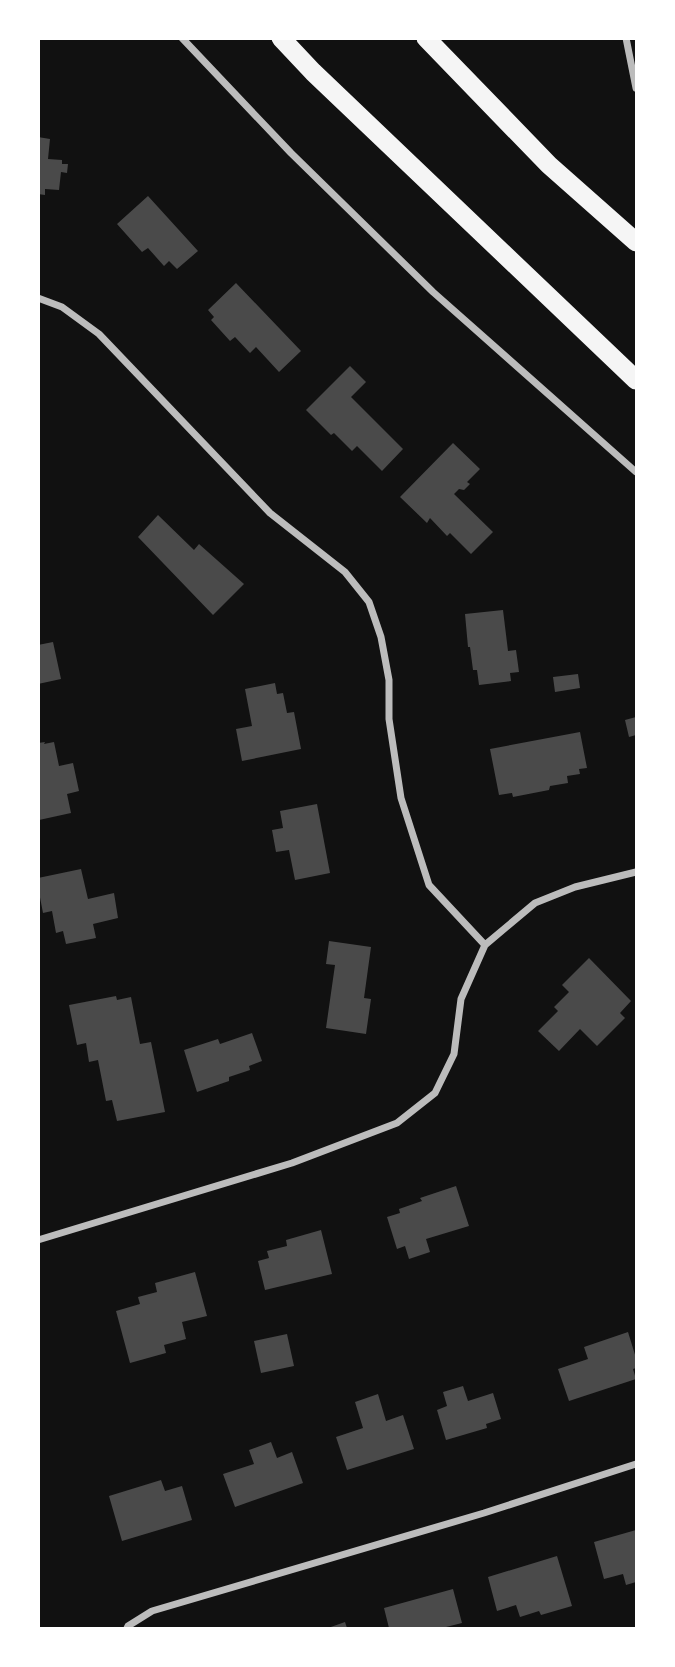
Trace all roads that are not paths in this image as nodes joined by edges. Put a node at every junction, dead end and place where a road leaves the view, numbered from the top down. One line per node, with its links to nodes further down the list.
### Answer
1 (182, 38): 9 (street)
2 (281, 38): 8 (highway)
3 (425, 38): 6 (highway)
4 (626, 38): 5 (street)
5 (636, 89)
6 (636, 242)
7 (38, 298): 11 (street)
8 (636, 380)
9 (636, 472)
10 (636, 872): 11 (street)
11 (485, 946): 12 (street)
12 (39, 1238)
13 (636, 1464): 14 (street)
14 (127, 1629)

